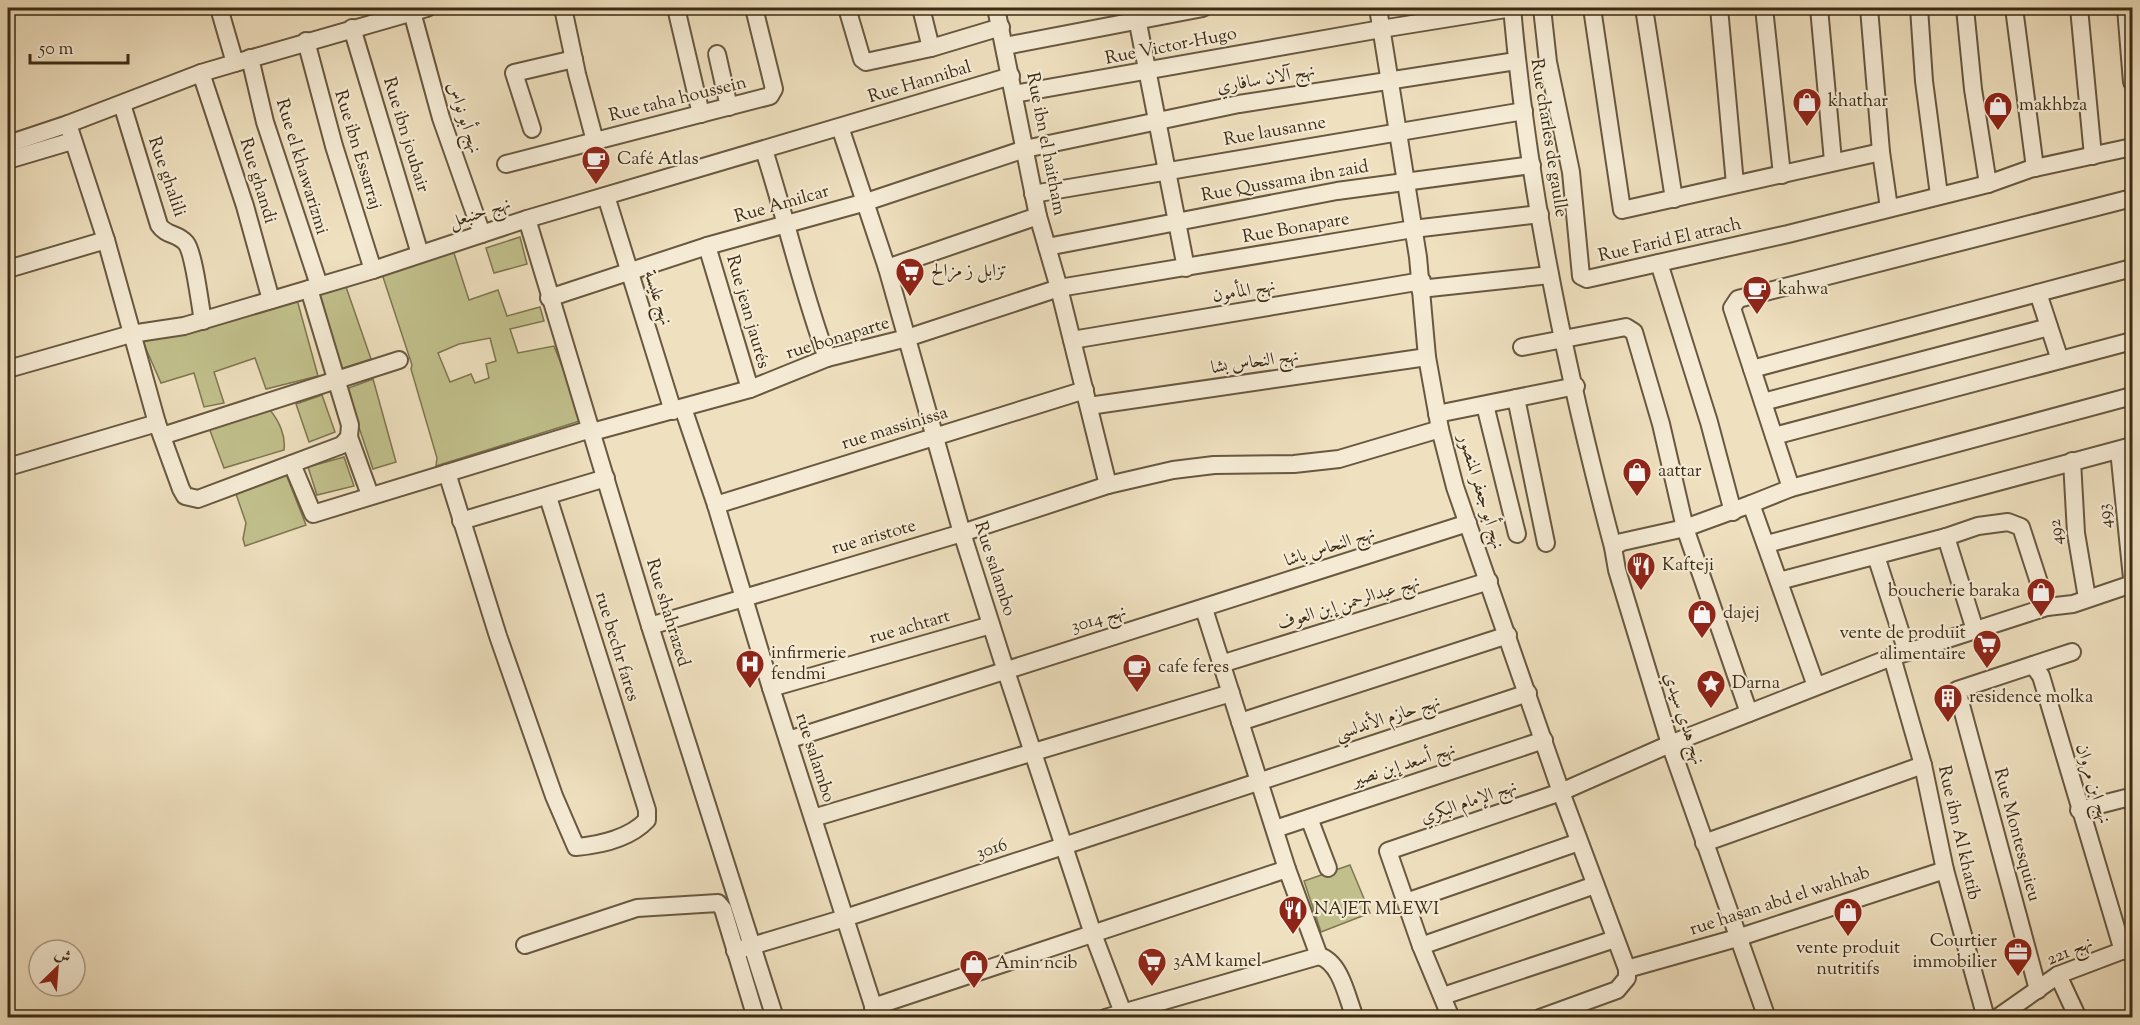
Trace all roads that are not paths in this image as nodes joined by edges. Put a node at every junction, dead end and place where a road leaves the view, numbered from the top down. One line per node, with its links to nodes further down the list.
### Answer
1 (219, 8): 33 (street, Rue el khawarizmi)
2 (563, 8): 32 (street)
3 (676, 8): 44 (street)
4 (754, 8): 42 (street, Rue taha houssein)
5 (847, 8): 30 (street)
6 (921, 8): 30 (street)
7 (996, 8): 25 (street, Rue ibn el haitham)
8 (1203, 8): 24 (street)
9 (1378, 8): 27 (street, نهج أبو جعفر المنصور)
10 (1512, 8): 27 (street, Rue Victor-Hugo); 34 (street, Rue charles de gaulle)
11 (1542, 8): 85 (street, Rue Farid El atrach)
12 (1592, 8): 71 (street)
13 (1644, 8): 71 (street)
14 (1719, 8): 65 (street)
15 (1764, 8): 63 (street)
16 (1819, 8): 58 (street)
17 (1869, 8): 55 (street)
18 (1919, 8): 68 (street)
19 (1965, 8): 66 (street)
20 (2014, 8): 61 (street)
21 (2079, 8): 56 (street)
22 (2126, 8): 39 (street)
23 (419, 10): 26 (street); 80 (street, نهج أبو نواس)
24 (1136, 14): 29 (street); 35 (street)
25 (1001, 27): 29 (street, Rue ibn el haitham); 30 (street)
26 (352, 28): 28 (street); 84 (street, Rue ibn joubair)
27 (1381, 29): 35 (street, Rue Victor-Hugo); 38 (street, نهج أبو جعفر المنصور)
28 (306, 41): 33 (street); 90 (street, Rue ibn Essarraj)
29 (1005, 46): 37 (street, Rue ibn el haitham)
30 (931, 48)
31 (717, 54): 42 (street)
32 (574, 59): 47 (street); 50 (street)
33 (242, 61): 36 (street); 94 (street, Rue el khawarizmi)
34 (1516, 61): 38 (street, نهج آلان سافاري); 43 (street, Rue charles de gaulle)
35 (1147, 70): 40 (street, Rue Victor-Hugo); 45 (street)
36 (201, 74): 41 (street); 98 (street, Rue ghandi)
37 (1011, 76): 40 (street, Rue ibn el haitham); 46 (street, Rue Hannibal)
38 (1388, 80): 45 (street, نهج آلان سافاري); 48 (street, نهج أبو جعفر المنصور)
39 (2133, 82)
40 (1014, 94): 53 (street, Rue ibn el haitham)
41 (122, 104): 49 (street); 99 (street, Rue ghalili)
42 (729, 107): 44 (street, Rue taha houssein)
43 (1524, 111): 48 (street, Rue lausanne); 60 (street, Rue charles de gaulle)
44 (701, 114): 50 (street, Rue taha houssein)
45 (1156, 120): 53 (street, نهج آلان سافاري); 62 (street)
46 (840, 128): 54 (street, نهج حنبعل); 72 (street, Rue salambo)
47 (532, 129)
48 (1396, 132): 62 (street, Rue lausanne); 64 (street, نهج أبو جعفر المنصور)
49 (70, 133): 51 (street); 57 (street); 81 (street)
50 (595, 141): 59 (street, Rue taha houssein)
51 (8, 144)
52 (2133, 147): 56 (street, Rue Farid El atrach)
53 (1025, 149): 67 (street, Rue ibn el haitham); 72 (street, Rue Amilcar)
54 (765, 150): 69 (street, نهج حنبعل); 78 (street)
55 (1881, 152): 58 (street); 73 (street)
56 (2093, 156): 61 (street, Rue Farid El atrach)
57 (8, 160)
58 (1833, 161): 63 (street)
59 (506, 164)
60 (1532, 165): 64 (street, Rue Qussama ibn zaid); 74 (street, Rue charles de gaulle)
61 (2033, 168): 66 (street, Rue Farid El atrach)
62 (1166, 170): 67 (street, Rue lausanne); 77 (street)
63 (1782, 175): 65 (street)
64 (1406, 181): 77 (street, Rue Qussama ibn zaid); 79 (street, نهج أبو جعفر المنصور)
65 (1735, 184): 71 (street)
66 (1988, 184): 68 (street, Rue Farid El atrach)
67 (1033, 194): 75 (street, Rue ibn el haitham)
68 (1939, 195): 73 (street, Rue Farid El atrach)
69 (606, 196): 76 (street, نهج حنبعل); 91 (street, نهج عليسة)
70 (2133, 198): 112 (street)
71 (1674, 199)
72 (866, 202): 78 (street, Rue Amilcar); 86 (street, Rue salambo)
73 (1889, 208): 85 (street, Rue Farid El atrach)
74 (1540, 214): 79 (street, Rue Bonapare); 92 (street, Rue charles de gaulle)
75 (1038, 216): 83 (street, Rue ibn el haitham); 86 (street)
76 (528, 219): 80 (street, نهج حنبعل); 97 (street, Rue shahrazed)
77 (1177, 221): 83 (street, Rue Qussama ibn zaid); 87 (street)
78 (787, 223): 82 (street, Rue Amilcar); 108 (street)
79 (1413, 229): 87 (street, Rue Bonapare); 93 (street, نهج أبو جعفر المنصور)
80 (482, 234): 84 (street, نهج حنبعل)
81 (106, 240): 89 (street); 101 (street)
82 (707, 246): 91 (street, Rue Amilcar); 115 (street, Rue jean jaurés)
83 (1047, 247): 95 (street, Rue ibn el haitham)
84 (420, 254): 90 (street, نهج حنبعل)
85 (1659, 263): 140 (street)
86 (887, 268): 102 (street, Rue salambo)
87 (1186, 268): 95 (street, Rue Bonapare)
88 (2133, 268): 96 (street)
89 (8, 269)
90 (374, 270): 94 (street, نهج حنبعل)
91 (628, 271): 97 (street, Rue Amilcar); 121 (street, نهج عليسة)
92 (1550, 275): 93 (street, نهج المأمون); 103 (street, Rue charles de gaulle)
93 (1421, 285): 104 (street, نهج المأمون); 107 (street, نهج أبو جعفر المنصور)
94 (314, 287): 98 (street, نهج حنبعل); 113 (street, Rue el khawarizmi)
95 (1059, 288): 102 (street, rue bonaparte); 104 (street, Rue ibn el haitham)
96 (2038, 293): 100 (street); 112 (street)
97 (549, 298): 124 (street, Rue shahrazed)
98 (271, 300): 99 (street, نهج حنبعل)
99 (203, 321): 101 (street, نهج حنبعل)
100 (2049, 327): 110 (street); 119 (street)
101 (131, 334): 111 (street, نهج حنبعل); 123 (street)
102 (908, 338): 108 (street, rue bonaparte); 127 (street, Rue salambo)
103 (1563, 339): 106 (street); 114 (street, Rue charles de gaulle); 143 (street)
104 (1072, 340): 117 (street, Rue ibn el haitham)
105 (2133, 341): 110 (street)
106 (1522, 347)
107 (1427, 357): 117 (street, نهج النحاس بشا); 122 (street, نهج أبو جعفر المنصور)
108 (827, 358): 115 (street, rue bonaparte)
109 (399, 360): 113 (street)
110 (2060, 360): 126 (street)
111 (8, 369)
112 (1752, 369): 119 (street)
113 (336, 379): 123 (street); 125 (street, Rue el khawarizmi)
114 (1575, 386): 118 (street, rue aristote); 149 (street, نهج هدي سيدي)
115 (750, 389): 121 (street, rue bonaparte)
116 (2133, 396): 135 (street)
117 (1087, 398): 127 (street, rue massinissa); 134 (street, Rue ibn el haitham)
118 (1516, 398): 120 (street, rue aristote); 147 (street)
119 (1763, 402): 126 (street)
120 (1485, 405): 122 (street, rue aristote); 145 (street)
121 (678, 409): 124 (street, rue bonaparte); 139 (street, rue salambo)
122 (1439, 422): 134 (street, rue aristote); 142 (street, نهج أبو جعفر المنصور)
123 (160, 429): 130 (street); 131 (street)
124 (592, 430): 132 (street, rue bonaparte); 133 (street, Rue shahrazed)
125 (348, 436): 130 (street); 136 (street, Rue el khawarizmi)
126 (1774, 436): 135 (street)
127 (934, 437): 139 (street, rue massinissa); 144 (street, Rue salambo)
128 (2126, 448): 129 (street); 151 (street, 493)
129 (2072, 461): 148 (street); 156 (street, 492)
130 (292, 464): 136 (street, rue bonaparte)
131 (8, 467)
132 (447, 473): 136 (street, rue bonaparte); 141 (street)
133 (606, 478): 137 (street); 160 (street, Rue shahrazed)
134 (1108, 485): 144 (street, rue aristote)
135 (1791, 488): 138 (street)
136 (370, 495)
137 (548, 497): 141 (street); 141 (street, rue bechr fares)
138 (1751, 504): 140 (street); 148 (street)
139 (716, 505): 155 (street, rue salambo)
140 (1733, 512): 143 (street)
141 (461, 521)
142 (1468, 523): 152 (street, نهج أبو جعفر المنصور); 158 (street, نهج النحاس باشا)
143 (1685, 528): 149 (street); 172 (street)
144 (962, 533): 155 (street, rue aristote); 159 (street, Rue salambo)
145 (1517, 534)
146 (1946, 537): 150 (street); 157 (street); 161 (street)
147 (1546, 543)
148 (1767, 544): 153 (street)
149 (1613, 547): 176 (street, نهج هدي سيدي)
150 (1876, 556): 153 (street); 164 (street, Rue ibn Al khatib)
151 (2133, 578)
152 (1489, 581): 162 (street, نهج أبو جعفر المنصور); 165 (street, نهج عبدالرحمن إبن العوف)
153 (1779, 581): 168 (street)
154 (2133, 584): 156 (street, نهج الإمام البكري)
155 (744, 596): 160 (street, rue aristote); 169 (street, rue salambo)
156 (2087, 598): 157 (street, نهج الإمام البكري)
157 (2047, 607): 161 (street, نهج الإمام البكري)
158 (1204, 609): 165 (street); 167 (street, نهج 3014)
159 (991, 625): 167 (street, Rue salambo); 169 (street, rue achtart)
160 (650, 626): 200 (street, Rue shahrazed)
161 (1975, 630): 164 (street, نهج الإمام البكري)
162 (1508, 635): 171 (street, نهج أبو جعفر المنصور); 173 (street)
163 (2073, 652): 166 (street)
164 (1900, 654): 168 (street, نهج الإمام البكري); 178 (street, Rue ibn Al khatib)
165 (1221, 664): 170 (street)
166 (2033, 665): 182 (street, نهج ابن مروان); 205 (street, Rue Montesquieu)
167 (1005, 669): 174 (street, نهج 3014); 177 (street, Rue salambo)
168 (1816, 686): 172 (street, نهج الإمام البكري)
169 (771, 688): 174 (street, rue salambo)
170 (1231, 693): 173 (street); 177 (street)
171 (1528, 693): 175 (street, نهج أبو جعفر المنصور); 179 (street, نهج حازم الأندلسي)
172 (1749, 713): 176 (street, نهج الإمام البكري)
173 (1240, 722): 179 (street)
174 (788, 740): 183 (street, rue salambo)
175 (1544, 740): 180 (street, نهج أبو جعفر المنصور); 184 (street, نهج أسعد إبن نصير)
176 (1670, 744): 180 (street, نهج الإمام البكري); 187 (street, نهج هدي سيدي)
177 (1034, 754): 183 (street); 188 (street, Rue salambo)
178 (1923, 765): 187 (street); 191 (street, Rue ibn Al khatib)
179 (1259, 781): 185 (street); 188 (street, 3016)
180 (1561, 792): 186 (street, نهج أبو جعفر المنصور); 193 (street, نهج الإمام البكري)
181 (2133, 802): 182 (street)
182 (2079, 810): 201 (street, نهج ابن مروان)
183 (813, 818): 194 (street, rue salambo)
184 (1309, 818): 185 (street, نهج أسعد إبن نصير); 189 (street)
185 (1275, 829): 190 (street)
186 (1579, 842): 192 (street, نهج أبو جعفر المنصور); 193 (street)
187 (1704, 843): 196 (street, نهج هدي سيدي)
188 (1065, 846): 194 (street, 3016); 195 (street, Rue salambo)
189 (1328, 868)
190 (1287, 869): 195 (street); 202 (street)
191 (1945, 870): 196 (street, rue hasan abd el wahhab); 216 (street, Rue ibn Al khatib)
192 (1595, 885): 197 (street, نهج أبو جعفر المنصور); 199 (street)
193 (1406, 902): 199 (street)
194 (845, 918): 200 (street, 3016); 207 (street, rue salambo)
195 (1093, 934): 207 (street); 208 (street, Rue salambo)
196 (1737, 938): 203 (street, rue hasan abd el wahhab); 215 (street, نهج هدي سيدي)
197 (1615, 939): 203 (street, نهج أبو جعفر المنصور); 206 (street)
198 (525, 945): 200 (street)
199 (1421, 946): 206 (street)
200 (744, 949): 209 (street); 210 (street, Rue shahrazed)
201 (2128, 949): 204 (street, نهج 221)
202 (1319, 956): 208 (street); 212 (street)
203 (1627, 969): 214 (street)
204 (2058, 975): 205 (street, نهج 221); 218 (street)
205 (2038, 990): 217 (street, نهج 221)
206 (1443, 996): 213 (street)
207 (875, 1012)
208 (1124, 1015): 211 (street)
209 (756, 1017)
210 (774, 1017)
211 (1105, 1017)
212 (1355, 1017)
213 (1452, 1017)
214 (1540, 1017)
215 (1767, 1017)
216 (1986, 1017)
217 (1997, 1017)
218 (2078, 1017)

